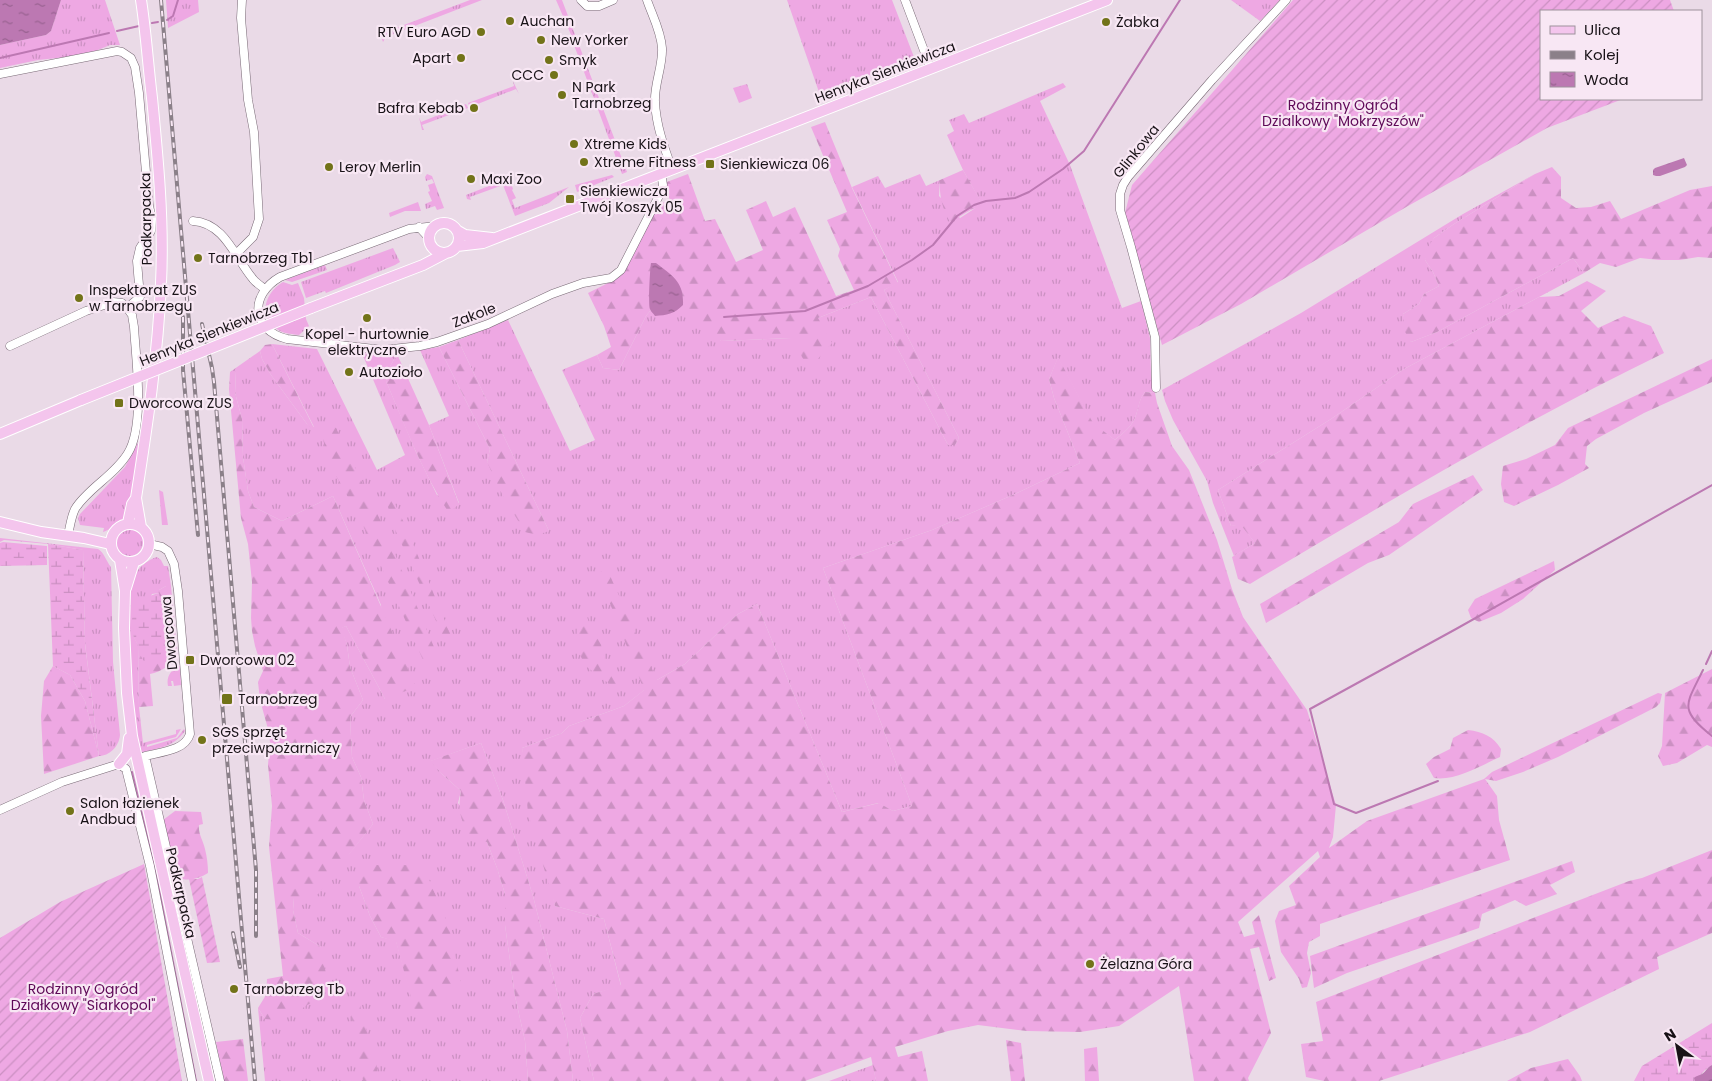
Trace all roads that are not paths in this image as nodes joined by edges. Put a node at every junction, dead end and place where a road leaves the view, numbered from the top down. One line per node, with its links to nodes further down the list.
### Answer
1 (141, 0): 28 (main road, Podkarpacka)
2 (242, 0): 21 (street)
3 (582, 0): 4 (street)
4 (613, 0)
5 (647, 0): 11 (street)
6 (905, 0): 9 (street)
7 (1107, 0): 9 (main road, Henryka Sienkiewicza)
8 (1286, 0): 26 (street, Glinkowa)
9 (931, 68): 11 (main road, Henryka Sienkiewicza)
10 (0, 74): 24 (street)
11 (672, 169): 12 (main road, Henryka Sienkiewicza)
12 (661, 173): 17 (main road, Henryka Sienkiewicza); 23 (street, Zakole)
13 (193, 221): 21 (street)
14 (436, 226): 15 (street); 16 (main road); 18 (main road)
15 (419, 227): 18 (street); 23 (street)
16 (458, 230): 17 (main road, Henryka Sienkiewicza); 19 (main road)
17 (495, 238): 19 (main road, Henryka Sienkiewicza)
18 (431, 242): 20 (main road); 22 (main road)
19 (457, 246): 20 (main road)
20 (446, 253): 22 (main road, Henryka Sienkiewicza)
21 (236, 254): 23 (street)
22 (428, 262): 27 (main road, Henryka Sienkiewicza, bridge)
23 (265, 289)
24 (127, 308): 25 (street); 34 (street)
25 (10, 346)
26 (1156, 388)
27 (0, 434)
28 (136, 498): 30 (main road, Podkarpacka); 31 (main road, Podkarpacka)
29 (0, 522): 33 (main road)
30 (128, 523): 31 (main road); 35 (main road)
31 (141, 527): 36 (main road)
32 (0, 529): 33 (main road)
33 (41, 532): 34 (main road)
34 (68, 535): 35 (main road)
35 (110, 540): 37 (main road)
36 (149, 544): 38 (main road); 45 (street, Dworcowa)
37 (120, 560): 38 (main road); 39 (main road, Podkarpacka)
38 (134, 562): 39 (main road, Podkarpacka)
39 (125, 592): 40 (main road, Podkarpacka)
40 (130, 728): 41 (main road); 44 (main road, Podkarpacka)
41 (119, 764): 42 (street); 43 (street)
42 (0, 810)
43 (192, 1081)
44 (209, 1081)
45 (220, 1081)

